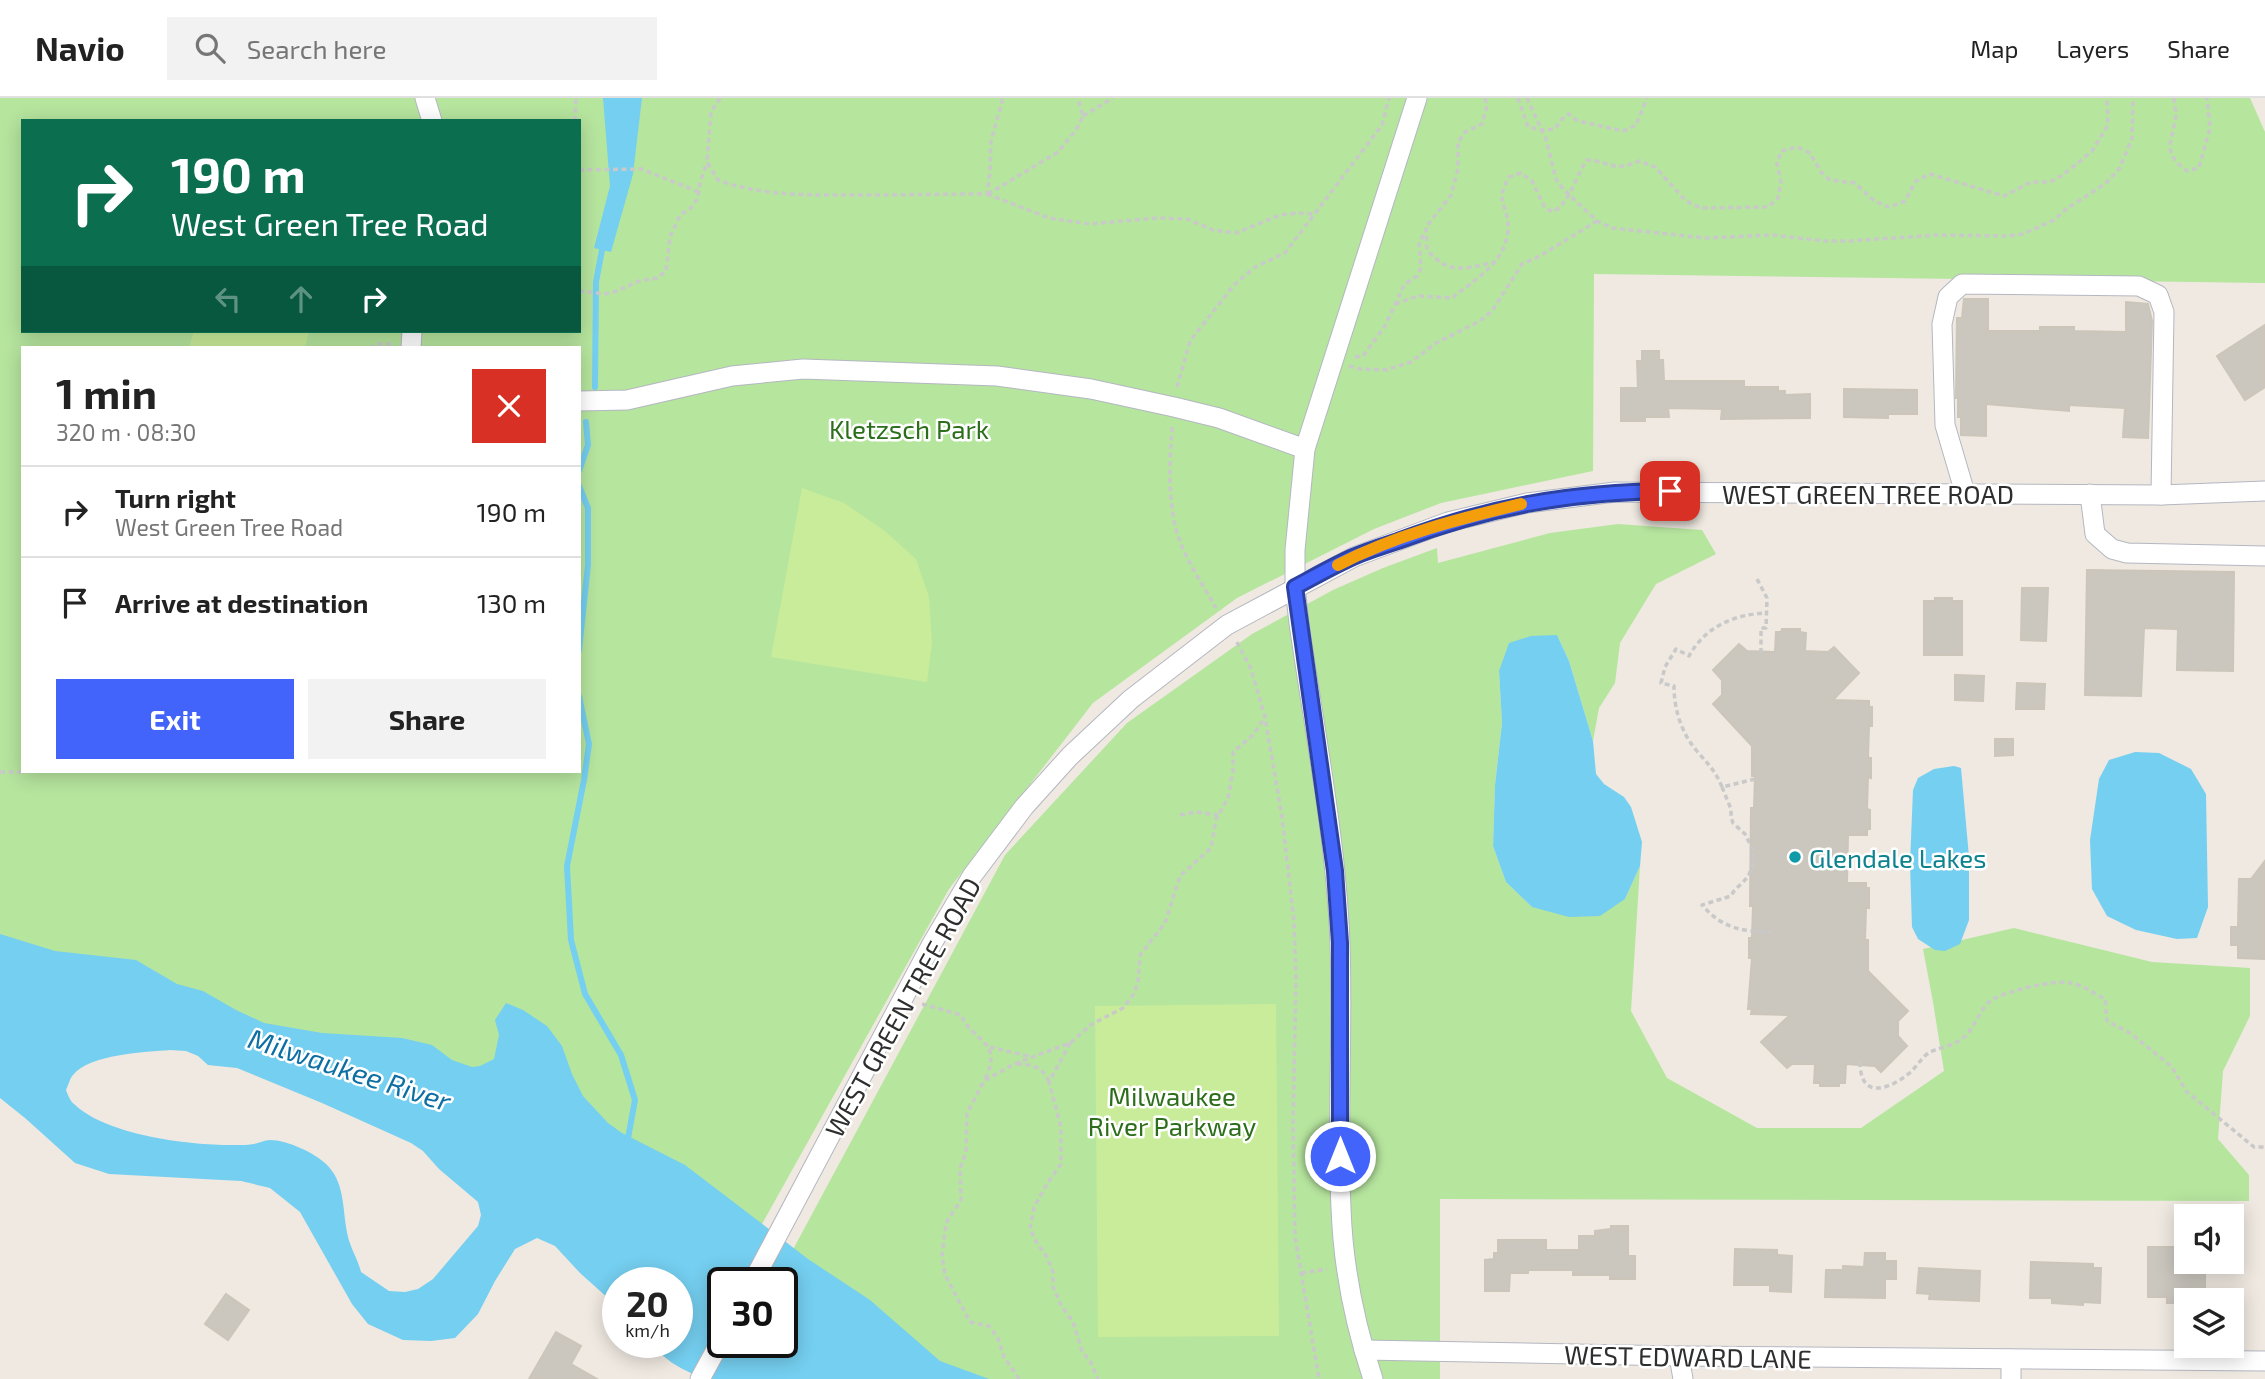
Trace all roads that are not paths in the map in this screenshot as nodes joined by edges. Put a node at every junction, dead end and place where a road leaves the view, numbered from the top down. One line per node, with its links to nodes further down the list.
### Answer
1 (425, 98): 3 (street)
2 (1417, 98): 5 (street)
3 (431, 119)
4 (581, 401): 5 (street)
5 (1304, 449): 11 (street)
6 (2265, 491): 9 (street, WEST GREEN TREE ROAD)
7 (1965, 493): 8 (street, WEST GREEN TREE ROAD); 9 (street); 11 (street, WEST GREEN TREE ROAD)
8 (2090, 494): 9 (street, WEST GREEN TREE ROAD); 10 (street)
9 (2161, 495)
10 (2265, 556)
11 (1295, 587): 12 (street, WEST GREEN TREE ROAD); 13 (street)
12 (761, 1267)
13 (1364, 1350): 14 (street, WEST EDWARD LANE); 19 (street)
14 (1679, 1356): 17 (street, WEST EDWARD LANE); 20 (street)
15 (712, 1358): 18 (street)
16 (2265, 1361): 17 (street, WEST EDWARD LANE)
17 (2011, 1369)
18 (700, 1379)
19 (1373, 1379)
20 (1683, 1379)

